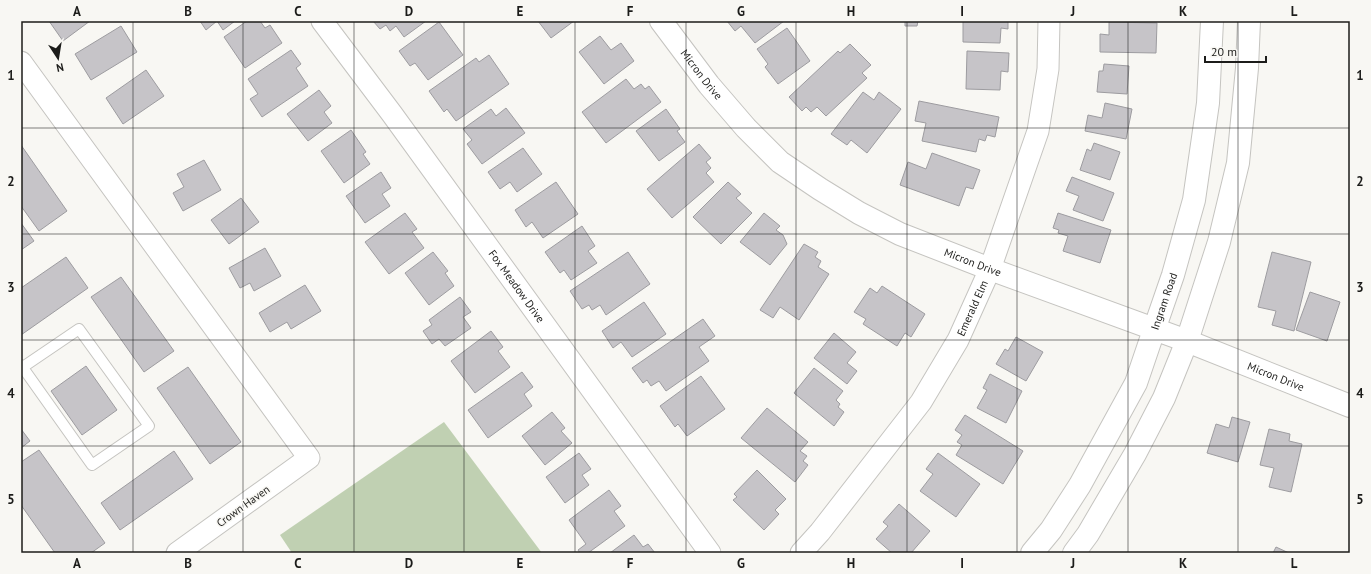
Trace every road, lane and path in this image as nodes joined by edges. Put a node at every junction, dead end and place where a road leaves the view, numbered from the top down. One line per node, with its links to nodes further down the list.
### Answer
1 (322, 21): 13 (street, Fox Meadow Drive)
2 (661, 21): 7 (street, Micron Drive)
3 (1049, 21): 7 (street, Emerald Elm)
4 (1212, 21): 8 (street, Ingram Road)
5 (1249, 21): 9 (street)
6 (21, 62): 12 (street, Crown Haven)
7 (990, 269): 8 (street, Micron Drive); 14 (street, Emerald Elm)
8 (1154, 330): 9 (street, Micron Drive); 15 (street, Ingram Road)
9 (1187, 341): 11 (street, Micron Drive); 16 (street)
10 (22, 366): 10 (lane)
11 (1350, 406)
12 (177, 553)
13 (710, 553)
14 (801, 553)
15 (1032, 553)
16 (1074, 553)

